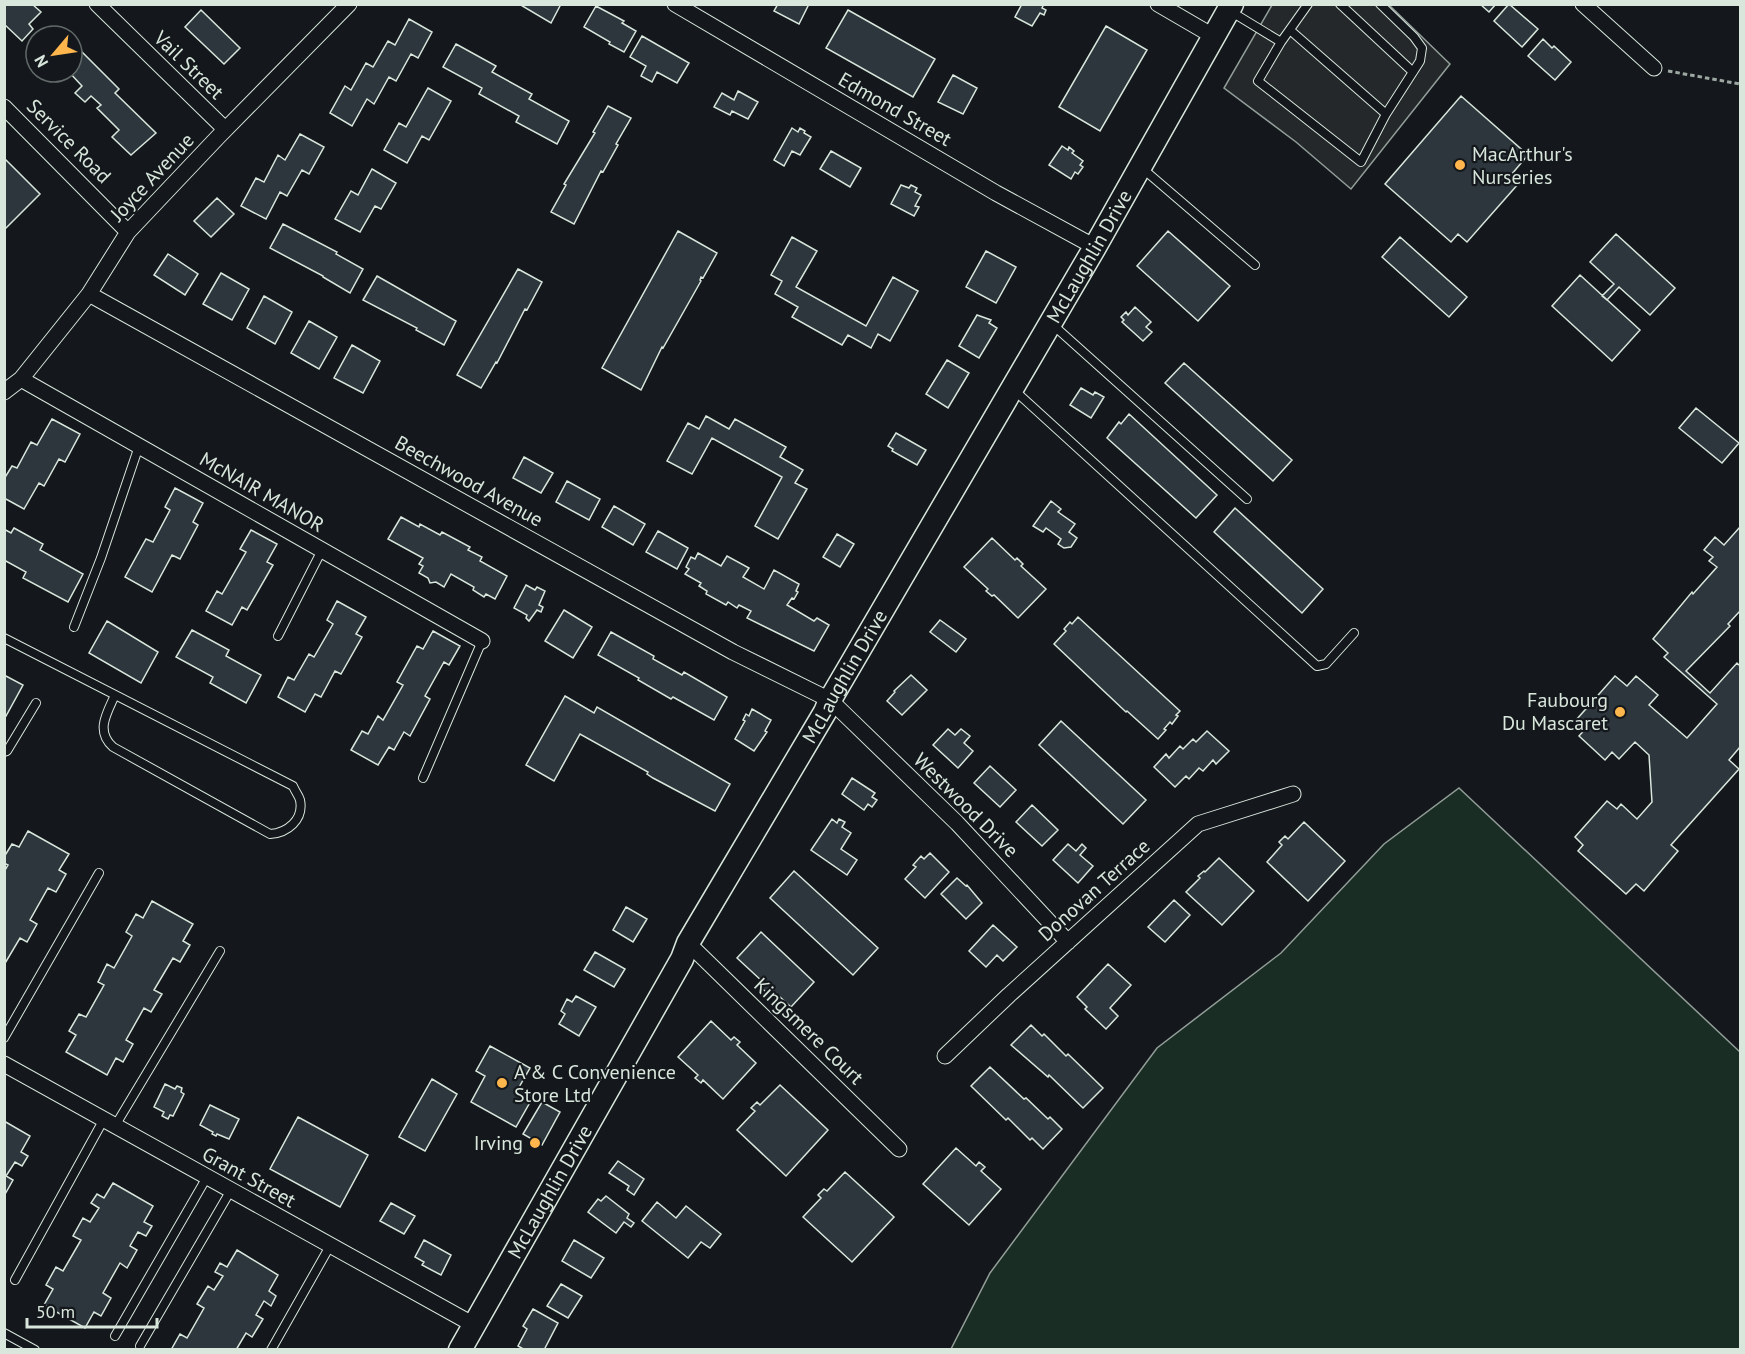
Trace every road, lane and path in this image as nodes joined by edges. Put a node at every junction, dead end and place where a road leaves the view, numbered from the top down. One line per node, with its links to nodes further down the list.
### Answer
1 (97, 4): 18 (street, Vail Street)
2 (349, 4): 18 (street, Joyce Avenue)
3 (675, 4): 21 (street, Edmond Street)
4 (1158, 4): 11 (street)
5 (1308, 4): 10 (lane)
6 (1340, 4): 14 (lane)
7 (1380, 4): 14 (lane)
8 (1583, 4): 13 (street)
9 (1230, 7): 11 (main road, McLaughlin Drive); 12 (lane)
10 (1290, 30): 12 (lane); 17 (lane)
11 (1213, 36): 19 (main road, McLaughlin Drive)
12 (1281, 42): 17 (lane)
13 (1654, 68): 15 (path)
14 (1413, 72): 17 (lane)
15 (1740, 84)
16 (4, 107): 20 (street, Service Road)
17 (1386, 114)
18 (225, 129): 20 (street, Joyce Avenue)
19 (1140, 167): 21 (main road, McLaughlin Drive); 22 (lane)
20 (128, 232): 23 (street, Joyce Avenue)
21 (1095, 247): 24 (main road, McLaughlin Drive)
22 (1254, 265)
23 (89, 294): 25 (street, Joyce Avenue); 37 (street, Beechwood Avenue)
24 (1051, 322): 26 (main road, McLaughlin Drive); 29 (lane)
25 (21, 379): 27 (street, Joyce Avenue); 28 (street, McNAIR MANOR)
26 (1012, 389): 32 (lane); 37 (main road, McLaughlin Drive)
27 (4, 392)
28 (139, 446): 30 (street, McNAIR MANOR); 31 (lane)
29 (1247, 499)
30 (322, 550): 33 (lane); 35 (street, McNAIR MANOR)
31 (74, 627)
32 (1354, 633)
33 (278, 636)
34 (4, 638): 36 (lane)
35 (482, 641): 40 (lane)
36 (115, 695): 36 (lane)
37 (830, 700): 43 (street, Westwood Drive); 44 (main road, McLaughlin Drive)
38 (36, 703): 39 (lane)
39 (4, 752)
40 (423, 778)
41 (1293, 794): 43 (street, Donovan Terrace)
42 (99, 873): 46 (lane)
43 (1068, 942): 47 (street, Donovan Terrace)
44 (688, 943): 50 (street, Kingsmere Court); 55 (main road, McLaughlin Drive)
45 (220, 951): 49 (lane)
46 (4, 1038)
47 (945, 1056)
48 (4, 1064): 49 (street, Grant Street)
49 (109, 1123): 51 (street, Grant Street); 54 (lane)
50 (899, 1149)
51 (207, 1177): 52 (street, Grant Street); 57 (lane)
52 (231, 1190): 53 (street, Grant Street); 58 (lane)
53 (330, 1246): 55 (street, Grant Street); 60 (lane)
54 (15, 1280)
55 (474, 1326): 61 (main road, McLaughlin Drive)
56 (4, 1333): 59 (lane)
57 (115, 1336)
58 (140, 1346)
59 (35, 1350)
60 (271, 1350)
61 (460, 1350)

